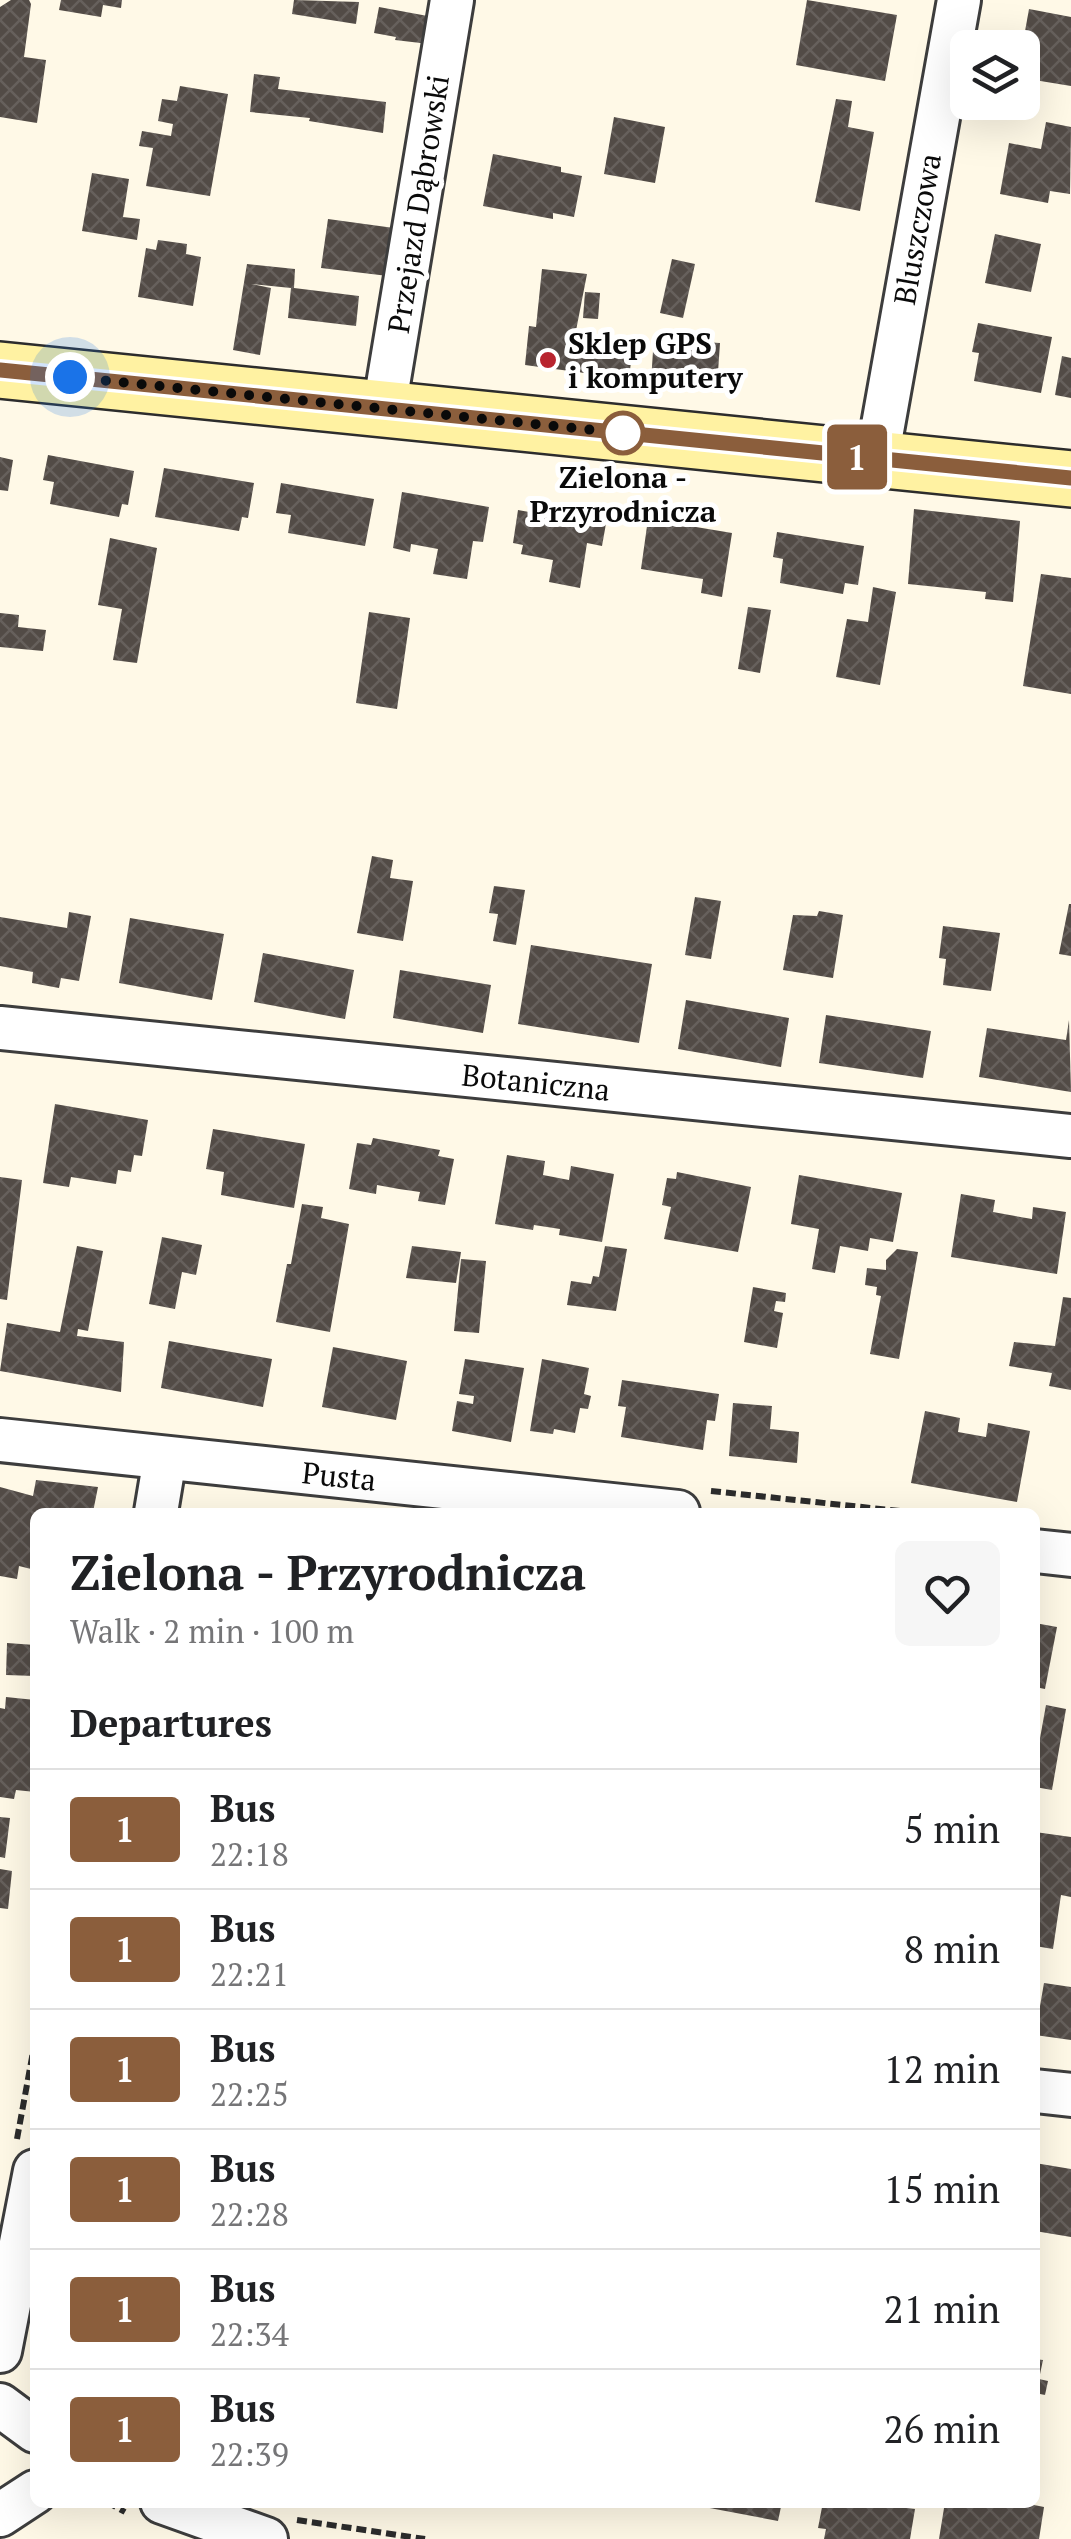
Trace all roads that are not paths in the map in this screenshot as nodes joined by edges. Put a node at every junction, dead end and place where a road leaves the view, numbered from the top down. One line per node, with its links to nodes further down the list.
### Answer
1 (452, 0): 4 (street, Przejazd Dąbrowski)
2 (959, 0): 5 (street, Bluszczowa)
3 (0, 370): 4 (street)
4 (384, 409): 5 (street)
5 (877, 459): 6 (street)
6 (1071, 478)
7 (0, 1028): 8 (street, Botaniczna)
8 (1071, 1136)
9 (0, 1440): 10 (street, Pusta)
10 (166, 1458): 11 (street); 12 (street, Pusta)
11 (157, 1508)
12 (640, 1508)
13 (1040, 1551): 14 (street)
14 (1071, 1554)
15 (1040, 2092): 16 (street)
16 (1071, 2095)
17 (30, 2198): 18 (street)
18 (0, 2351)
19 (0, 2405): 20 (street)
20 (30, 2426)
21 (30, 2495): 23 (street)
22 (187, 2508): 24 (street)
23 (0, 2515)
24 (276, 2529)

